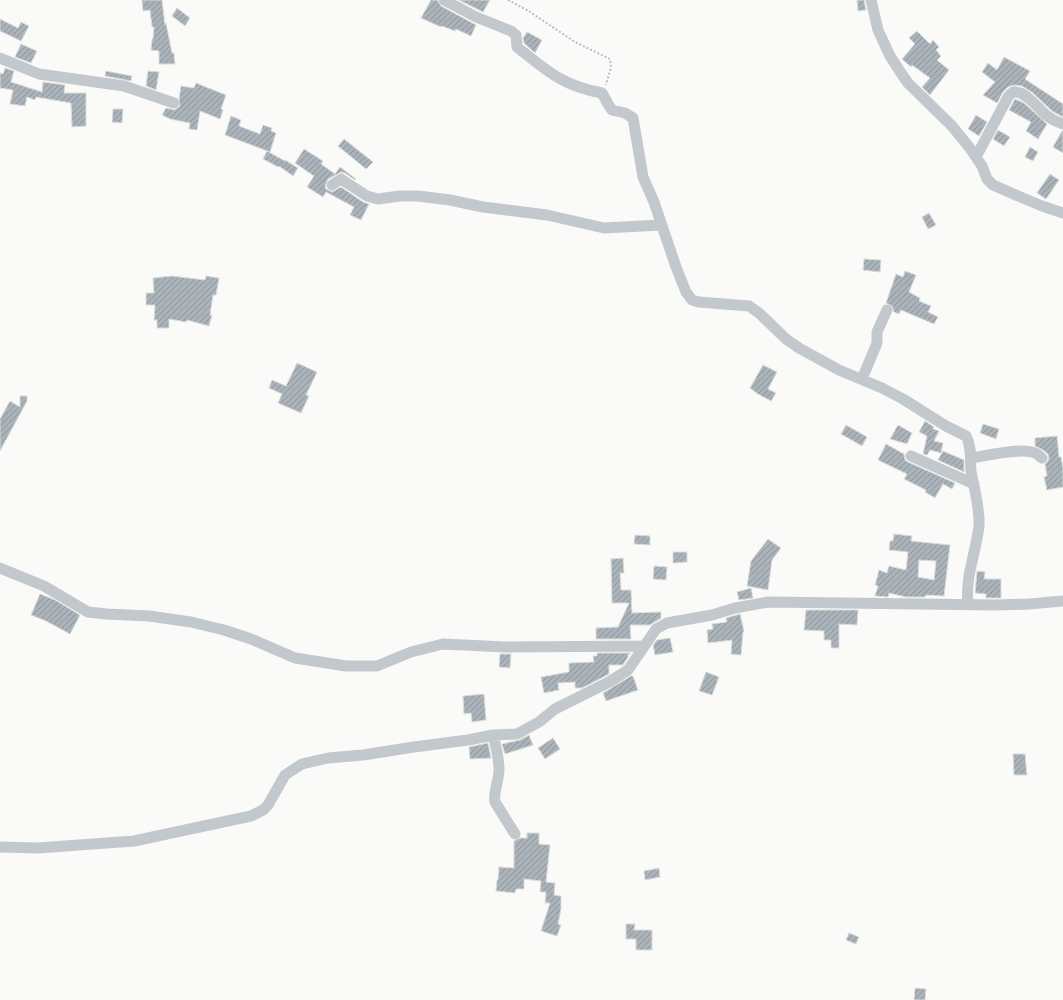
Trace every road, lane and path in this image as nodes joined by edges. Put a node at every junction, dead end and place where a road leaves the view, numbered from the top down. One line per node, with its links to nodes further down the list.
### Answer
1 (444, 0): 5 (street)
2 (508, 0): 5 (path)
3 (872, 1): 8 (street)
4 (0, 58): 6 (street)
5 (602, 93): 11 (street)
6 (174, 103)
7 (1063, 124): 8 (street)
8 (976, 157): 10 (street)
9 (332, 185): 11 (street)
10 (1063, 213)
11 (661, 225): 13 (street)
12 (887, 310): 13 (street)
13 (862, 379): 15 (street)
14 (911, 456): 17 (street)
15 (971, 458): 16 (street); 17 (street)
16 (1042, 458)
17 (974, 484): 20 (street)
18 (0, 568): 21 (street)
19 (1063, 601): 20 (street)
20 (968, 604): 21 (street)
21 (644, 646): 22 (street)
22 (493, 735): 23 (street); 24 (street)
23 (515, 834)
24 (0, 847)

